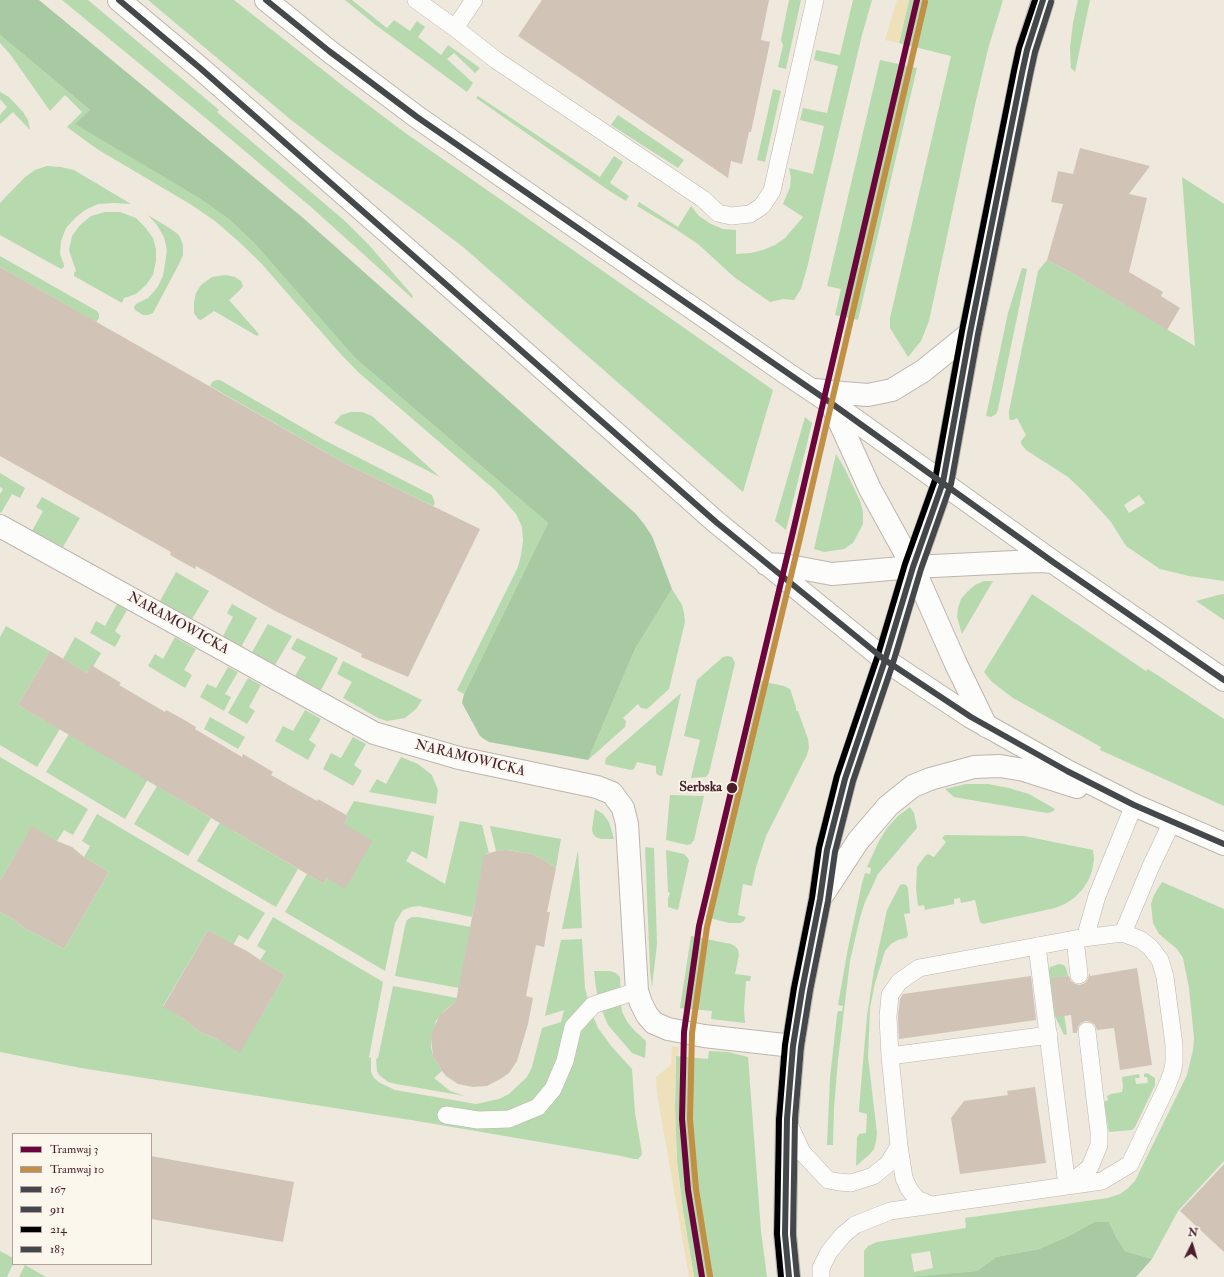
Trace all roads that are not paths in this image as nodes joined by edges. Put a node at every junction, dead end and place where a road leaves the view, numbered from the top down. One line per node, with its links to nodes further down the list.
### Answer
1 (118, 0): 14 (street)
2 (266, 0): 9 (street)
3 (416, 0): 7 (lane)
4 (474, 0): 7 (lane)
5 (816, 0): 7 (lane)
6 (1043, 0): 8 (street)
7 (455, 28)
8 (970, 333): 9 (street); 11 (street)
9 (809, 389): 10 (street)
10 (831, 403): 11 (street); 15 (street)
11 (943, 482): 13 (street); 15 (street)
12 (0, 526): 27 (street, NARAMOWICKA)
13 (1053, 562): 15 (street); 17 (street)
14 (766, 564): 15 (street); 16 (street)
15 (913, 567): 16 (street); 18 (street)
16 (884, 660): 18 (street); 22 (street)
17 (1224, 680)
18 (986, 726): 19 (street)
19 (1134, 805): 20 (street); 22 (street); 24 (lane)
20 (1172, 822): 21 (street); 23 (lane)
21 (1224, 844)
22 (820, 899): 30 (street)
23 (1123, 933): 24 (lane); 35 (lane)
24 (1080, 938): 25 (lane); 26 (lane)
25 (1037, 946): 29 (lane); 31 (lane)
26 (1079, 975)
27 (637, 991): 30 (street, NARAMOWICKA); 32 (lane)
28 (1087, 1031): 35 (lane)
29 (1049, 1035): 31 (lane); 35 (lane)
30 (793, 1046): 33 (street)
31 (890, 1056): 34 (lane)
32 (446, 1115)
33 (787, 1120): 34 (lane); 37 (street)
34 (899, 1146): 36 (lane)
35 (1067, 1186): 36 (lane)
36 (931, 1205): 38 (lane)
37 (789, 1277)
38 (821, 1277)

